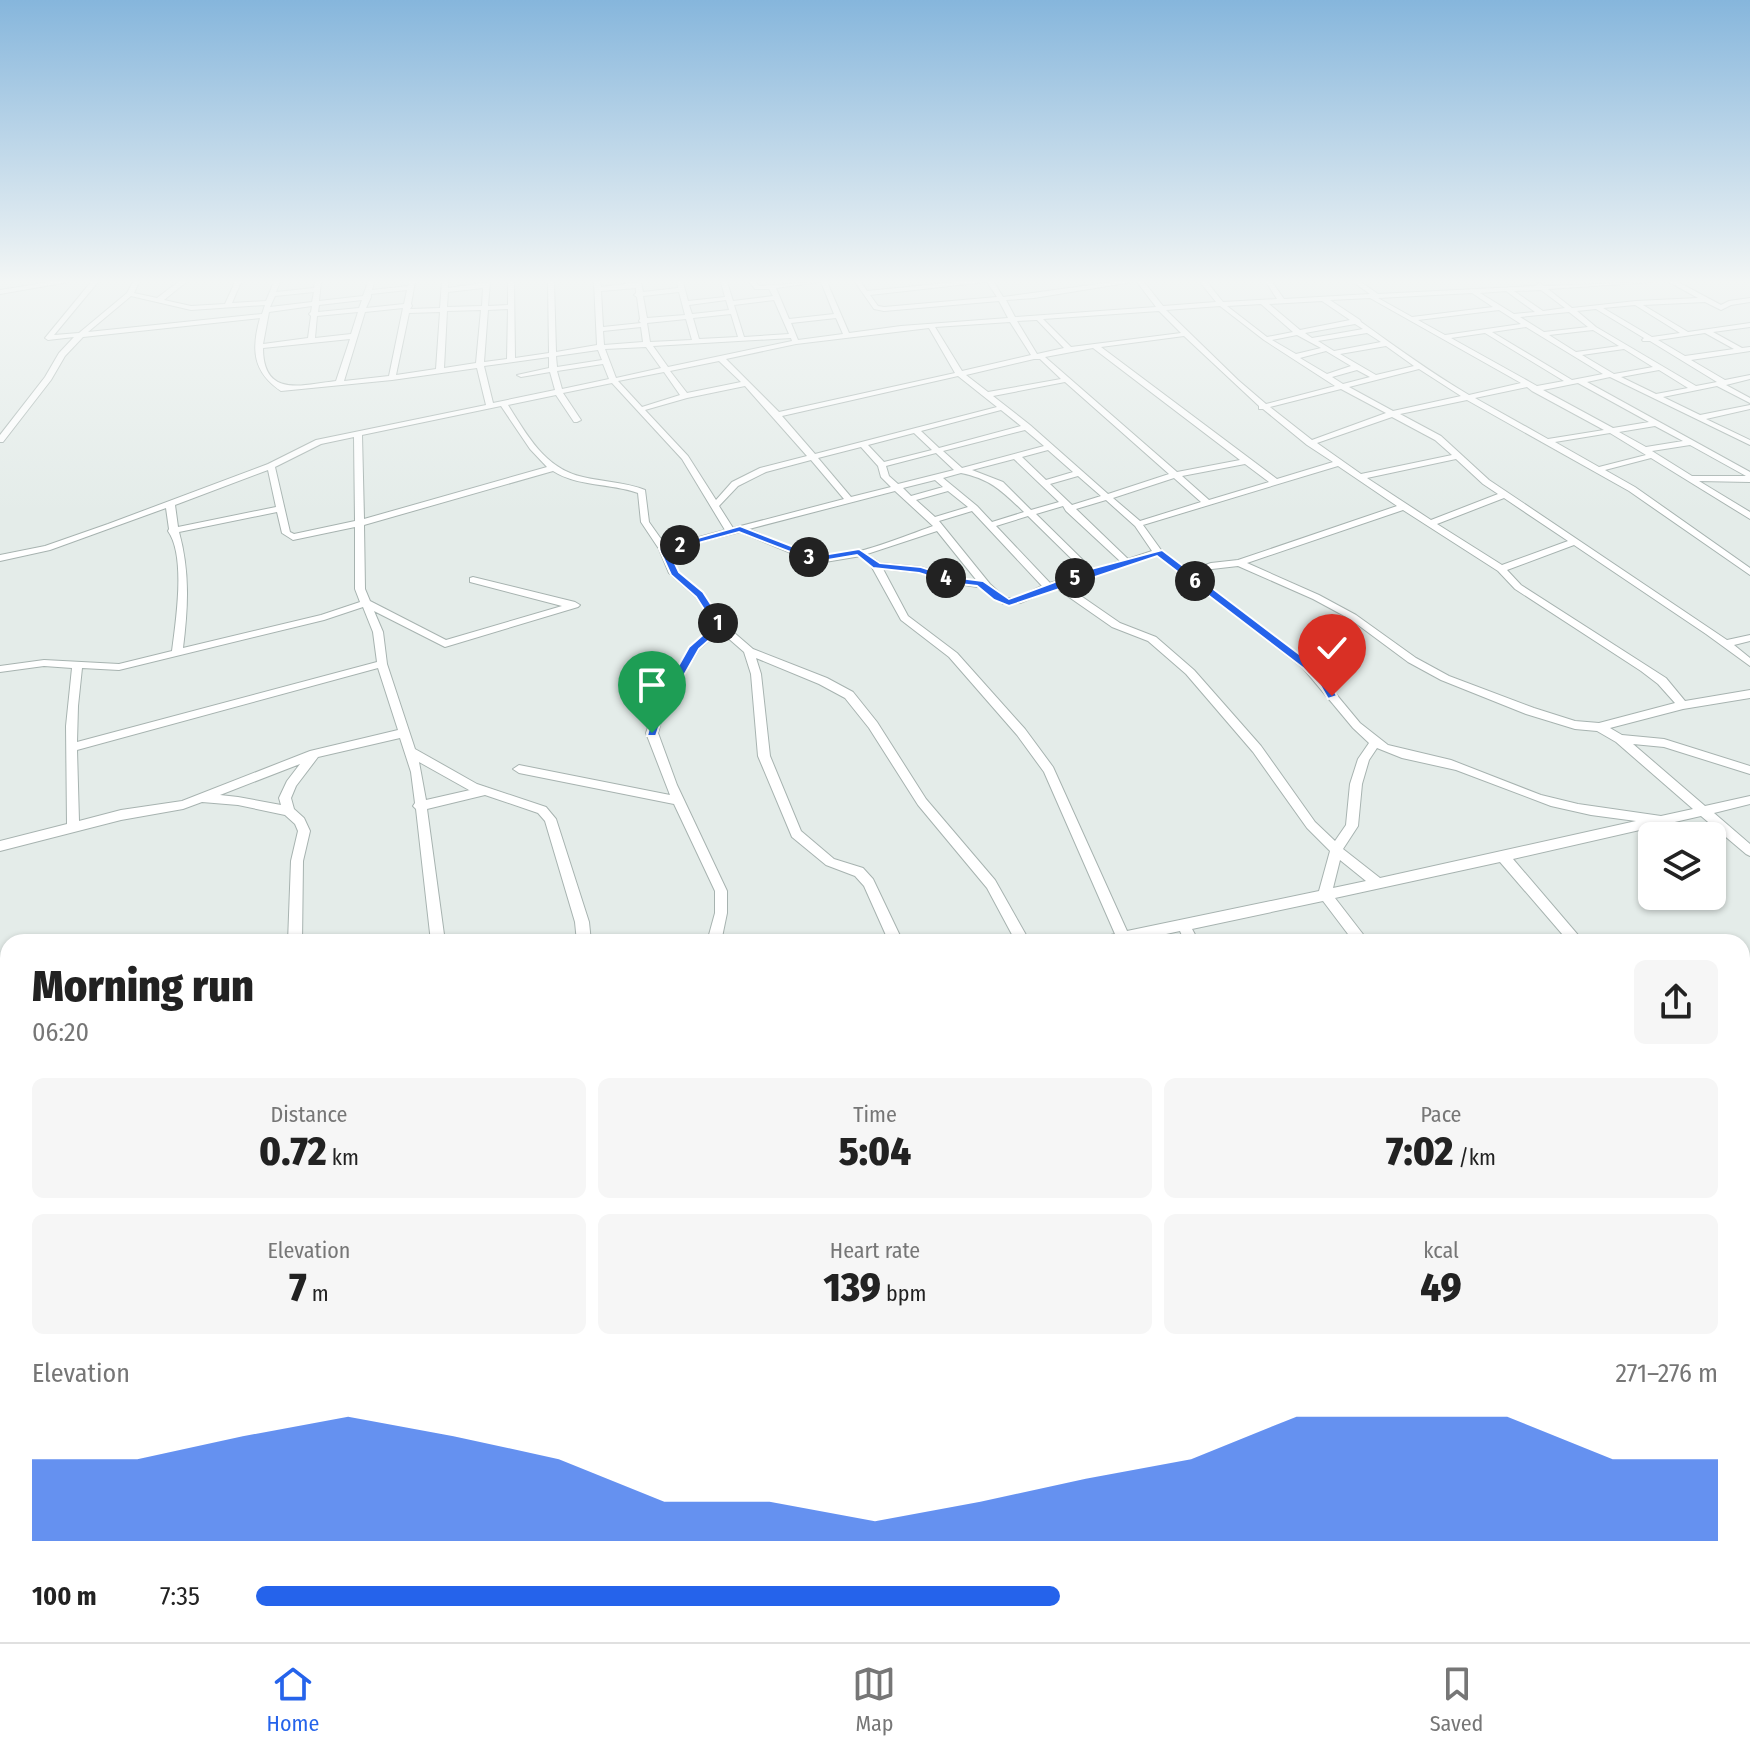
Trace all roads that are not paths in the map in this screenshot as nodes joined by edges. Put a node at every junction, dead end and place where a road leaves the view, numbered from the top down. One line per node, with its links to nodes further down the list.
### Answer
1 (514, 358): 38 (street)
2 (1039, 358): 45 (street)
3 (62, 359): 75 (street)
4 (259, 359): 49 (street)
5 (347, 359): 49 (street)
6 (396, 359): 43 (street)
7 (441, 359): 34 (street)
8 (480, 359): 28 (street)
9 (510, 359): 28 (street)
10 (552, 359): 35 (street)
11 (656, 359): 36 (street)
12 (722, 359): 36 (street); 47 (street)
13 (950, 359): 37 (street)
14 (1036, 359): 37 (street)
15 (1112, 359): 89 (street)
16 (1212, 359): 62 (street)
17 (1297, 359): 41 (street)
18 (1343, 359): 32 (street)
19 (1411, 359): 31 (street)
20 (1482, 359): 30 (street)
21 (1526, 359): 26 (street)
22 (1530, 359): 46 (street)
23 (1582, 359): 40 (street)
24 (1643, 359): 33 (street)
25 (1682, 359): 48 (street)
26 (1518, 360)
27 (607, 361): 35 (street); 44 (street)
28 (480, 363): 34 (street); 61 (street)
29 (1506, 363): 30 (street)
30 (1494, 365): 51 (street)
31 (1422, 366): 39 (street); 56 (street)
32 (1357, 367): 39 (street); 41 (street)
33 (1658, 368): 40 (street); 52 (street)
34 (440, 369): 43 (street)
35 (553, 370): 38 (street); 53 (street)
36 (664, 371): 44 (street); 55 (street)
37 (959, 373): 54 (street); 66 (street)
38 (521, 375): 58 (street)
39 (1373, 376): 50 (street)
40 (1612, 376): 46 (street); 57 (street)
41 (1326, 377): 50 (street)
42 (1750, 377): 48 (street)
43 (392, 378): 49 (street)
44 (613, 380): 53 (street); 64 (street)
45 (1066, 380): 54 (street); 98 (street)
46 (1576, 382): 51 (street); 69 (street)
47 (747, 383): 55 (street); 66 (street)
48 (1721, 383): 52 (street); 60 (street)
49 (339, 384)
50 (1339, 385): 62 (street); 65 (street)
51 (1532, 386): 56 (street); 71 (street)
52 (1696, 389): 57 (street)
53 (559, 393): 58 (street); 68 (street)
54 (986, 395): 63 (street)
55 (685, 396): 64 (street)
56 (1466, 396): 65 (street); 76 (street)
57 (1654, 397): 67 (street)
58 (526, 400): 59 (street)
59 (504, 404): 61 (street); 94 (street)
60 (1750, 404): 67 (street)
61 (490, 407): 73 (street)
62 (1262, 407): 78 (street)
63 (1001, 408): 70 (street); 72 (street)
64 (642, 409): 113 (street)
65 (1395, 413): 78 (street); 87 (street)
66 (777, 415): 88 (street)
67 (1698, 418): 79 (street)
68 (577, 420)
69 (1658, 423): 71 (street); 77 (street)
70 (1027, 427): 74 (street); 82 (street)
71 (1611, 430): 76 (street); 83 (street)
72 (916, 431): 80 (street); 84 (street)
73 (358, 436): 93 (street); 120 (street)
74 (988, 437): 81 (street); 86 (street)
75 (0, 440)
76 (1549, 441): 95 (street)
77 (1693, 442): 83 (street); 102 (street)
78 (1310, 443): 90 (street)
79 (1750, 443)
80 (863, 444): 88 (street); 92 (street)
81 (962, 444): 84 (street); 91 (street)
82 (1050, 447): 86 (street); 97 (street)
83 (1645, 450): 85 (street)
84 (936, 451): 92 (street); 96 (street)
85 (1654, 455): 95 (street); 101 (street)
86 (1012, 456): 91 (street); 103 (street)
87 (1458, 456): 100 (street); 107 (street)
88 (813, 457): 108 (street); 113 (street)
89 (1246, 461): 98 (street); 104 (street)
90 (1340, 463): 100 (street); 104 (street)
91 (983, 464): 96 (street)
92 (882, 465): 105 (street)
93 (271, 466): 111 (street); 117 (street)
94 (553, 468): 120 (street); 128 (street)
95 (1601, 469): 137 (street)
96 (959, 470): 99 (street); 118 (street)
97 (1079, 473): 103 (street); 110 (street)
98 (1175, 475): 110 (street); 112 (street)
99 (935, 476): 105 (street); 106 (street)
100 (1361, 477): 115 (street)
101 (1694, 478): 102 (street); 119 (street)
102 (1750, 478)
103 (1044, 483): 114 (street)
104 (1276, 483): 112 (street)
105 (897, 486): 108 (street); 109 (street)
106 (950, 488): 109 (street); 116 (street)
107 (1506, 494): 123 (street); 127 (street)
108 (848, 498): 125 (street)
109 (911, 499): 121 (street)
110 (1108, 499): 114 (street); 122 (street)
111 (170, 503): 126 (street); 131 (street)
112 (1207, 503): 122 (street)
113 (715, 506): 125 (street)
114 (1067, 506): 118 (street); 132 (street)
115 (1405, 506): 123 (street); 133 (street)
116 (974, 508): 121 (street); 124 (street)
117 (279, 509): 120 (street); 126 (street)
118 (1033, 514): 124 (street); 136 (street)
119 (1750, 516)
120 (360, 523): 142 (street)
121 (936, 523): 129 (street); 141 (street)
122 (1138, 524): 130 (street)
123 (1430, 524): 135 (street)
124 (990, 525): 140 (street)
125 (735, 530): 128 (street); 129 (street)
126 (172, 531): 147 (street)
127 (1575, 542): 135 (street); 145 (street)
128 (664, 549): 143 (street)
129 (859, 552): 134 (street)
130 (1158, 552): 132 (street); 138 (street)
131 (0, 558)
132 (1126, 562): 136 (street)
133 (1239, 563): 138 (street); 155 (street)
134 (877, 566): 141 (street); 186 (street)
135 (1501, 569): 153 (street)
136 (1090, 572): 140 (street)
137 (1750, 572)
138 (1187, 574): 158 (street)
139 (473, 580): 142 (street)
140 (1052, 585): 141 (street); 174 (street)
141 (987, 586)
142 (366, 603): 147 (street); 149 (street)
143 (720, 626): 146 (street); 167 (street)
144 (1750, 638): 145 (street)
145 (1726, 644): 148 (street)
146 (749, 651): 184 (street); 185 (street)
147 (177, 652): 150 (street)
148 (1750, 663)
149 (382, 664): 156 (street); 159 (street)
150 (77, 666): 151 (street); 159 (street)
151 (0, 669)
152 (1744, 694): 153 (street); 154 (street)
153 (1683, 705): 155 (street)
154 (1750, 707)
155 (1599, 727): 157 (street)
156 (403, 733): 160 (street); 161 (street)
157 (1620, 739): 163 (street); 169 (street)
158 (1375, 742): 171 (street); 174 (street)
159 (74, 747): 172 (street)
160 (411, 752): 164 (street); 168 (street)
161 (314, 754): 165 (street); 170 (street)
162 (519, 769): 167 (street)
163 (1750, 770)
164 (485, 792): 168 (street); 182 (street)
165 (200, 798): 170 (street); 172 (street)
166 (1750, 800): 169 (street)
167 (679, 801): 183 (street)
168 (419, 806): 181 (street)
169 (1703, 810): 171 (street); 175 (street)
170 (289, 811): 180 (street)
171 (1660, 820): 176 (street)
172 (73, 826): 173 (street)
173 (0, 846)
174 (1336, 850): 177 (street); 178 (street)
175 (1750, 851)
176 (1503, 857): 177 (street); 190 (street)
177 (1377, 883): 178 (street)
178 (1325, 894): 179 (street); 189 (street)
179 (1183, 925): 187 (street); 188 (street)
180 (295, 934)
181 (437, 934)
182 (583, 934)
183 (716, 934)
184 (892, 934)
185 (1019, 934)
186 (1121, 934)
187 (1141, 934)
188 (1188, 934)
189 (1356, 934)
190 (1570, 934)

